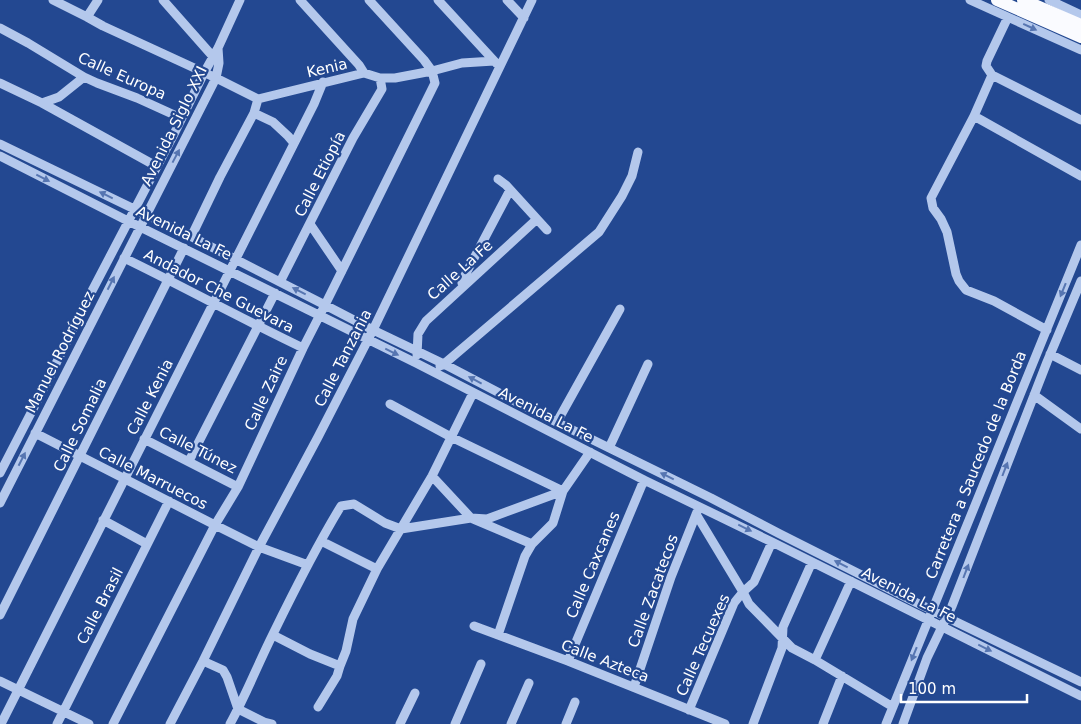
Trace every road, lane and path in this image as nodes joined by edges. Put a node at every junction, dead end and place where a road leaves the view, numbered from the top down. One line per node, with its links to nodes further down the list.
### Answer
1 (53, 0): 16 (street)
2 (98, 0): 16 (street)
3 (163, 0): 22 (street)
4 (300, 0): 26 (street)
5 (369, 0): 24 (street)
6 (438, 0): 23 (street)
7 (507, 0): 17 (street)
8 (532, 0): 17 (street, Calle Tanzania)
9 (970, 0): 15 (street)
10 (997, 0): 20 (main road)
11 (1024, 0): 18 (main road)
12 (1049, 0): 14 (street)
13 (236, 2): 22 (street, Avenida Siglo XXI)
14 (1081, 14)
15 (1008, 17): 21 (street, one-way to 21); 27 (street)
16 (87, 18): 25 (street)
17 (524, 18): 23 (street, Calle Tanzania)
18 (1081, 25)
19 (0, 28): 28 (street, Calle Europa)
20 (1081, 37)
21 (1081, 50)
22 (216, 60): 25 (street, Avenida Siglo XXI); 29 (street, Avenida Siglo XXI)
23 (497, 65): 24 (street, Kenia); 71 (street, Calle Tanzania)
24 (432, 71): 30 (street, Kenia); 60 (street, Calle Zaire)
25 (204, 72): 29 (street); 37 (street, Avenida Siglo XXI)
26 (364, 73): 30 (street, Kenia); 31 (street, Kenia)
27 (992, 75): 36 (street); 38 (street)
28 (84, 77): 34 (street); 37 (street, Calle Europa)
29 (216, 78): 33 (street); 48 (street, Avenida Siglo XXI, one-way to 29)
30 (380, 78): 51 (street, Calle Etiopía)
31 (323, 82): 33 (street, Kenia); 39 (street, Calle Kenia)
32 (0, 83): 34 (street)
33 (258, 99): 35 (street)
34 (42, 103): 43 (street)
35 (254, 113): 39 (street); 54 (street)
36 (974, 116): 44 (street); 72 (street)
37 (180, 118): 43 (street, Avenida Siglo XXI)
38 (1081, 120)
39 (294, 143): 58 (street, Calle Kenia)
40 (0, 144): 47 (street, Avenida La Fe, one-way to 40)
41 (638, 152): 78 (street)
42 (0, 156): 50 (street, Avenida La Fe, one-way to 50)
43 (156, 166): 47 (street, Avenida Siglo XXI)
44 (1081, 176)
45 (498, 179): 46 (street)
46 (510, 190): 49 (street); 64 (street)
47 (134, 209): 48 (street, Avenida La Fe); 50 (street, Manuel Rodríguez)
48 (146, 215): 52 (street, Manuel Rodríguez); 54 (street, Avenida La Fe)
49 (537, 219): 53 (street); 64 (street, Calle La Fe)
50 (128, 221): 52 (street, Avenida La Fe); 94 (street, Manuel Rodríguez)
51 (310, 224): 60 (street); 63 (street, Calle Etiopía)
52 (140, 226): 56 (street, Avenida La Fe); 57 (street, Manuel Rodríguez)
53 (547, 230)
54 (190, 236): 58 (street, Avenida La Fe)
55 (1081, 245): 72 (street, Carretera a Saucedo de la Borda, one-way to 72)
56 (184, 248): 59 (street, Avenida La Fe); 61 (street, Calle Somalia)
57 (124, 258): 61 (street, Andador Che Guevara); 87 (street, Manuel Rodríguez, one-way to 57)
58 (236, 259): 59 (street, Calle Kenia); 63 (street, Avenida La Fe)
59 (230, 270): 65 (street, Avenida La Fe); 66 (street, Calle Kenia)
60 (342, 271): 67 (street, Calle Zaire)
61 (168, 280): 66 (street, Andador Che Guevara); 92 (street, Calle Somalia)
62 (1081, 281): 76 (street, Carretera a Saucedo de la Borda)
63 (280, 282): 67 (street, Avenida La Fe, one-way to 63)
64 (464, 285): 75 (street, Calle La Fe)
65 (275, 293): 69 (street, Avenida La Fe); 70 (street)
66 (213, 303): 70 (street, Andador Che Guevara); 89 (street, Calle Kenia)
67 (326, 305): 69 (street, Calle Zaire); 71 (street, Avenida La Fe)
68 (620, 309): 85 (street)
69 (319, 316): 73 (street, Avenida La Fe); 74 (street, Calle Zaire)
70 (257, 326): 74 (street, Andador Che Guevara); 93 (street)
71 (373, 330): 73 (street, Calle Tanzania); 75 (street, Avenida La Fe)
72 (1047, 330): 118 (street, Carretera a Saucedo de la Borda)
73 (368, 340): 77 (street, Avenida La Fe, one-way to 77); 112 (street, Calle Tanzania)
74 (303, 348): 98 (street, Calle Zaire)
75 (417, 351): 77 (street, Calle La Fe); 78 (street, Avenida La Fe)
76 (1050, 354): 80 (street); 83 (street, Carretera a Saucedo de la Borda)
77 (416, 363): 81 (street, Avenida La Fe)
78 (444, 364): 81 (street); 85 (street, Avenida La Fe, one-way to 78)
79 (648, 364): 90 (street)
80 (1081, 370)
81 (431, 371): 82 (street, Avenida La Fe)
82 (473, 393): 88 (street); 91 (street, Avenida La Fe)
83 (1034, 395): 86 (street); 120 (street, Carretera a Saucedo de la Borda, one-way to 83)
84 (390, 404): 88 (street)
85 (557, 422): 90 (street, Avenida La Fe)
86 (1081, 430)
87 (35, 433): 92 (street, Calle Marruecos); 102 (street, Manuel Rodríguez, one-way to 87)
88 (451, 437): 95 (street); 99 (street)
89 (144, 439): 93 (street, Calle Túnez); 96 (street, Calle Kenia)
90 (609, 448): 100 (street, Avenida La Fe, one-way to 90)
91 (590, 452): 97 (street, Avenida La Fe); 99 (street)
92 (80, 456): 96 (street, Calle Marruecos); 119 (street, Calle Somalia)
93 (189, 461): 98 (street, Calle Túnez)
94 (0, 473)
95 (432, 476): 104 (street); 107 (street)
96 (125, 479): 101 (street, Calle Marruecos); 105 (street, Calle Kenia)
97 (644, 480): 103 (street, Avenida La Fe); 129 (street, Calle Caxcanes)
98 (238, 487): 106 (street, Calle Zaire)
99 (564, 491): 104 (street); 111 (street)
100 (711, 498): 103 (street); 118 (street, Avenida La Fe, one-way to 100)
101 (169, 501): 106 (street, Calle Marruecos); 110 (street, Calle Brasil)
102 (0, 503)
103 (699, 510): 109 (street, Avenida La Fe, one-way to 109); 117 (street); 136 (street, Calle Zacatecos)
104 (471, 518): 107 (street); 111 (street)
105 (103, 520): 110 (street); 137 (street, Calle Kenia)
106 (215, 526): 112 (street, Calle Marruecos); 149 (street, Calle Zaire)
107 (402, 529): 108 (street); 115 (street)
108 (321, 541): 114 (street); 115 (street)
109 (772, 542): 113 (street, Avenida La Fe); 117 (street, Calle Tecuexes)
110 (147, 544): 145 (street, Calle Brasil)
111 (532, 544): 125 (street)
112 (259, 546): 114 (street, Calle Marruecos); 128 (street, Calle Tanzania)
113 (812, 562): 116 (street, Avenida La Fe); 126 (street)
114 (308, 565): 124 (street)
115 (377, 569): 131 (street)
116 (851, 581): 121 (street, Avenida La Fe); 127 (street)
117 (743, 592): 126 (street); 144 (street, Calle Tecuexes)
118 (932, 609): 120 (street, Avenida La Fe); 121 (street, Carretera a Saucedo de la Borda)
119 (0, 615)
120 (947, 616): 123 (street, Carretera a Saucedo de la Borda); 134 (street, Avenida La Fe)
121 (928, 620): 123 (street, Avenida La Fe); 142 (street, Carretera a Saucedo de la Borda, one-way to 142)
122 (474, 626): 125 (street, Calle Azteca)
123 (941, 627): 139 (street, Avenida La Fe, one-way to 139); 161 (street, Carretera a Saucedo de la Borda)
124 (272, 635): 131 (street); 143 (street)
125 (498, 635): 129 (street, Calle Azteca)
126 (783, 638): 127 (street); 158 (street)
127 (815, 660): 132 (street)
128 (203, 661): 143 (street); 150 (street, Calle Tanzania)
129 (568, 661): 136 (street, Calle Azteca)
130 (481, 664): 154 (street)
131 (340, 666): 141 (street)
132 (842, 676): 142 (street); 159 (street)
133 (0, 682): 137 (street)
134 (1081, 682)
135 (529, 683): 155 (street)
136 (634, 687): 144 (street, Calle Azteca)
137 (18, 690): 145 (street); 146 (street, Calle Kenia)
138 (415, 693): 153 (street)
139 (1081, 696)
140 (575, 702): 156 (street)
141 (318, 707)
142 (892, 707): 160 (street, Carretera a Saucedo de la Borda)
143 (238, 709): 151 (street); 152 (street)
144 (689, 710): 157 (street, Calle Azteca)
145 (63, 712): 147 (street, Calle Brasil); 148 (street)
146 (1, 724)
147 (57, 724)
148 (89, 724)
149 (113, 724)
150 (170, 724)
151 (230, 724)
152 (272, 724)
153 (400, 724)
154 (455, 724)
155 (511, 724)
156 (566, 724)
157 (726, 724)
158 (753, 724)
159 (823, 724)
160 (886, 724)
161 (903, 724)

